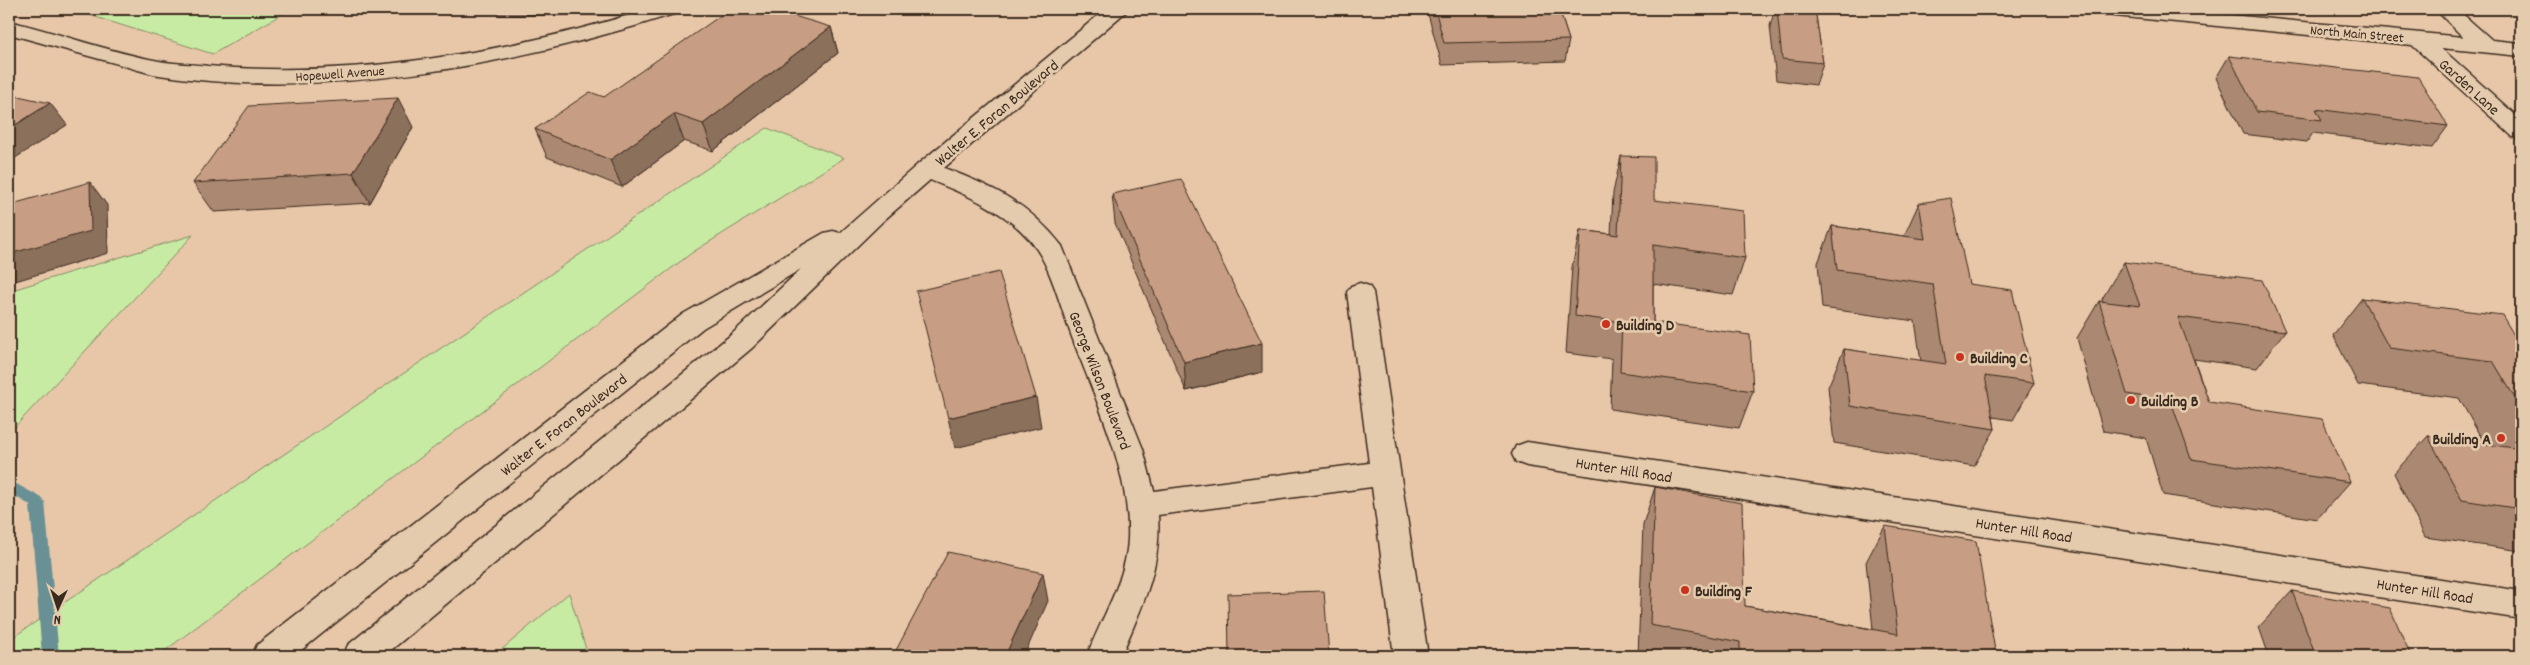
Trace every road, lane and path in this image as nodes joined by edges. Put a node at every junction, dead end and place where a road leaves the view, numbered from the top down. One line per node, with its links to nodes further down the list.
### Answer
1 (670, 9): 5 (street, Hopewell Avenue)
2 (1119, 9): 10 (street, Walter E. Foran Boulevard)
3 (2104, 9): 6 (street, North Main Street)
4 (2445, 9): 7 (street)
5 (9, 27)
6 (2418, 39): 7 (street, North Main Street); 9 (street, Garden Lane)
7 (2486, 46): 8 (street, North Main Street)
8 (2521, 49)
9 (2521, 132)
10 (926, 170): 11 (street, Walter E. Foran Boulevard); 15 (street, George Wilson Boulevard)
11 (874, 215): 17 (street, Walter E. Foran Boulevard); 18 (street, Walter E. Foran Boulevard)
12 (1360, 292): 14 (street)
13 (1527, 454): 16 (street, Hunter Hill Road)
14 (1386, 473): 15 (street); 20 (street)
15 (1142, 504): 19 (street, George Wilson Boulevard)
16 (2521, 605)
17 (269, 656)
18 (360, 656)
19 (1104, 656)
20 (1411, 656)

